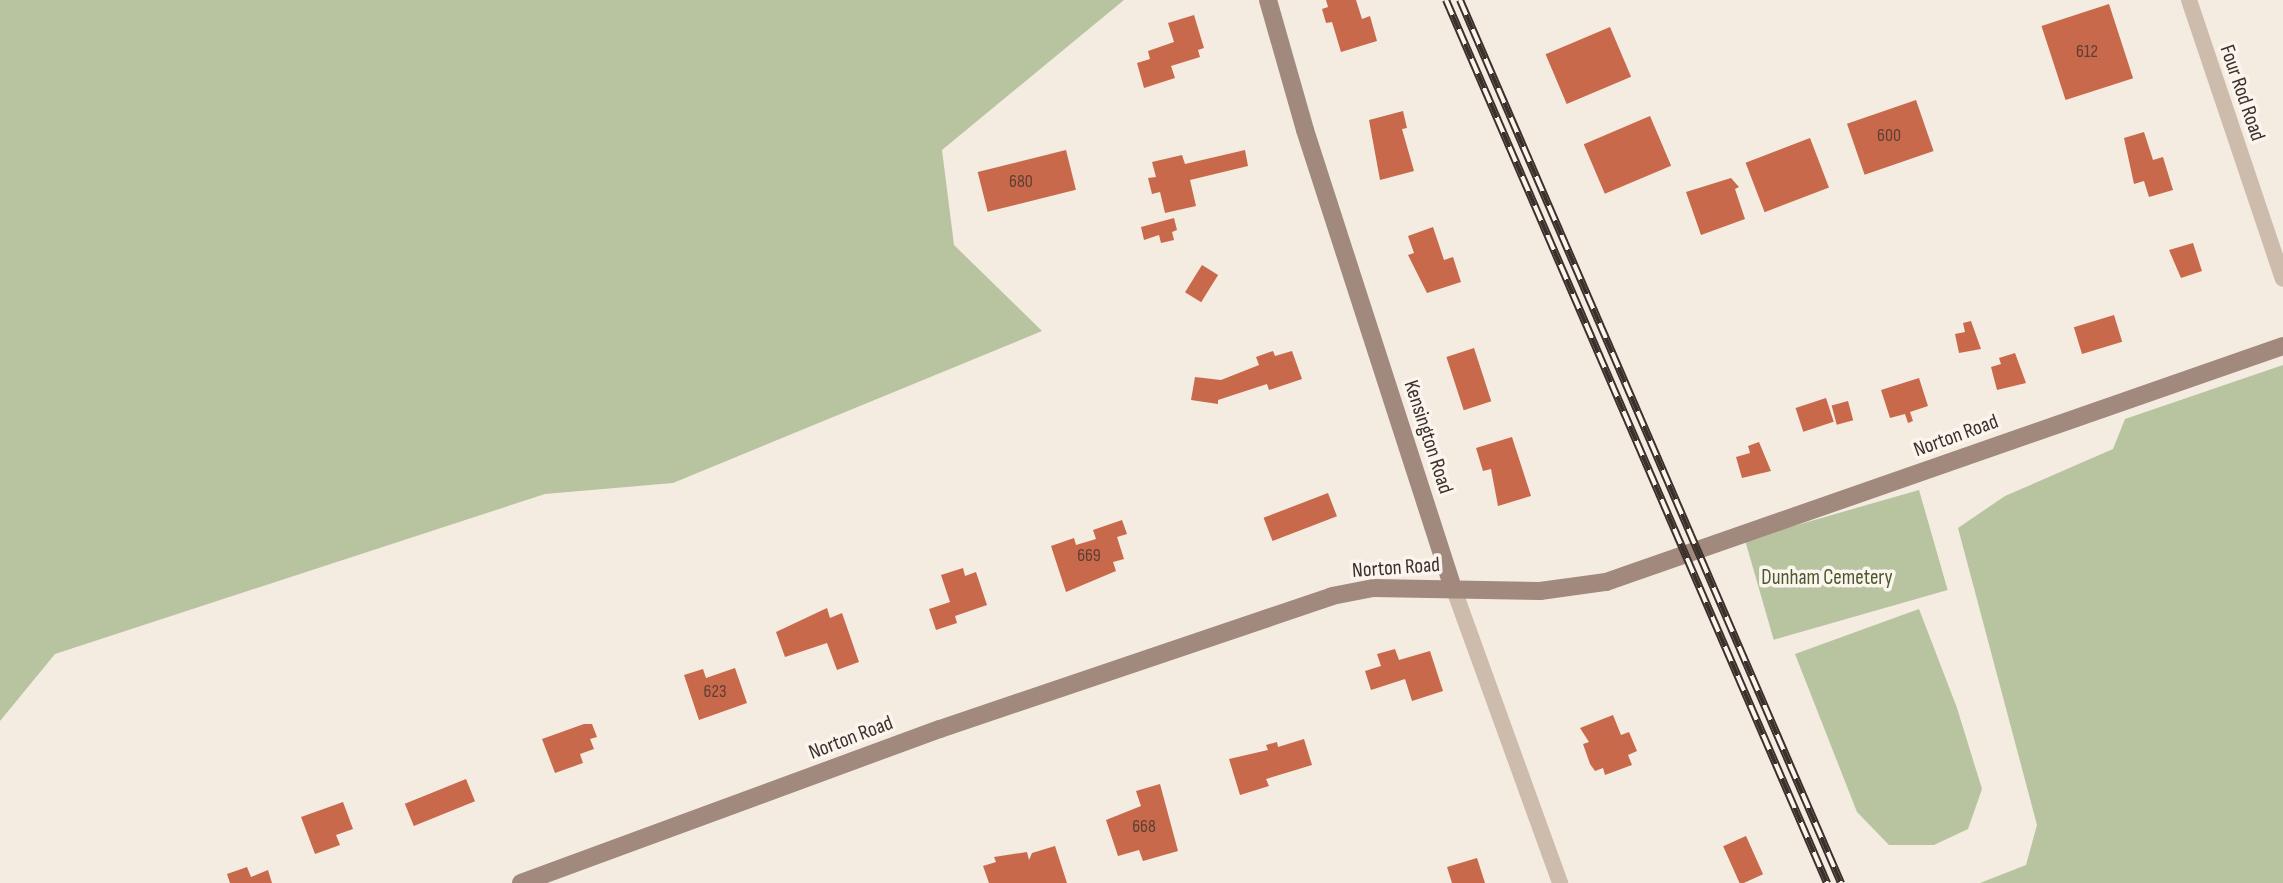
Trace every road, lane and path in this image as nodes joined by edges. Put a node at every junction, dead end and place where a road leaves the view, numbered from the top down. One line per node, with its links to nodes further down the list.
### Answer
1 (1268, 0): 5 (main road, Kensington Road)
2 (2189, 0): 3 (street, Four Rod Road)
3 (2283, 279)
4 (2283, 346): 5 (main road, Norton Road)
5 (1453, 587): 6 (main road, Norton Road); 7 (street, Kensington Road)
6 (521, 883)
7 (1560, 883)

